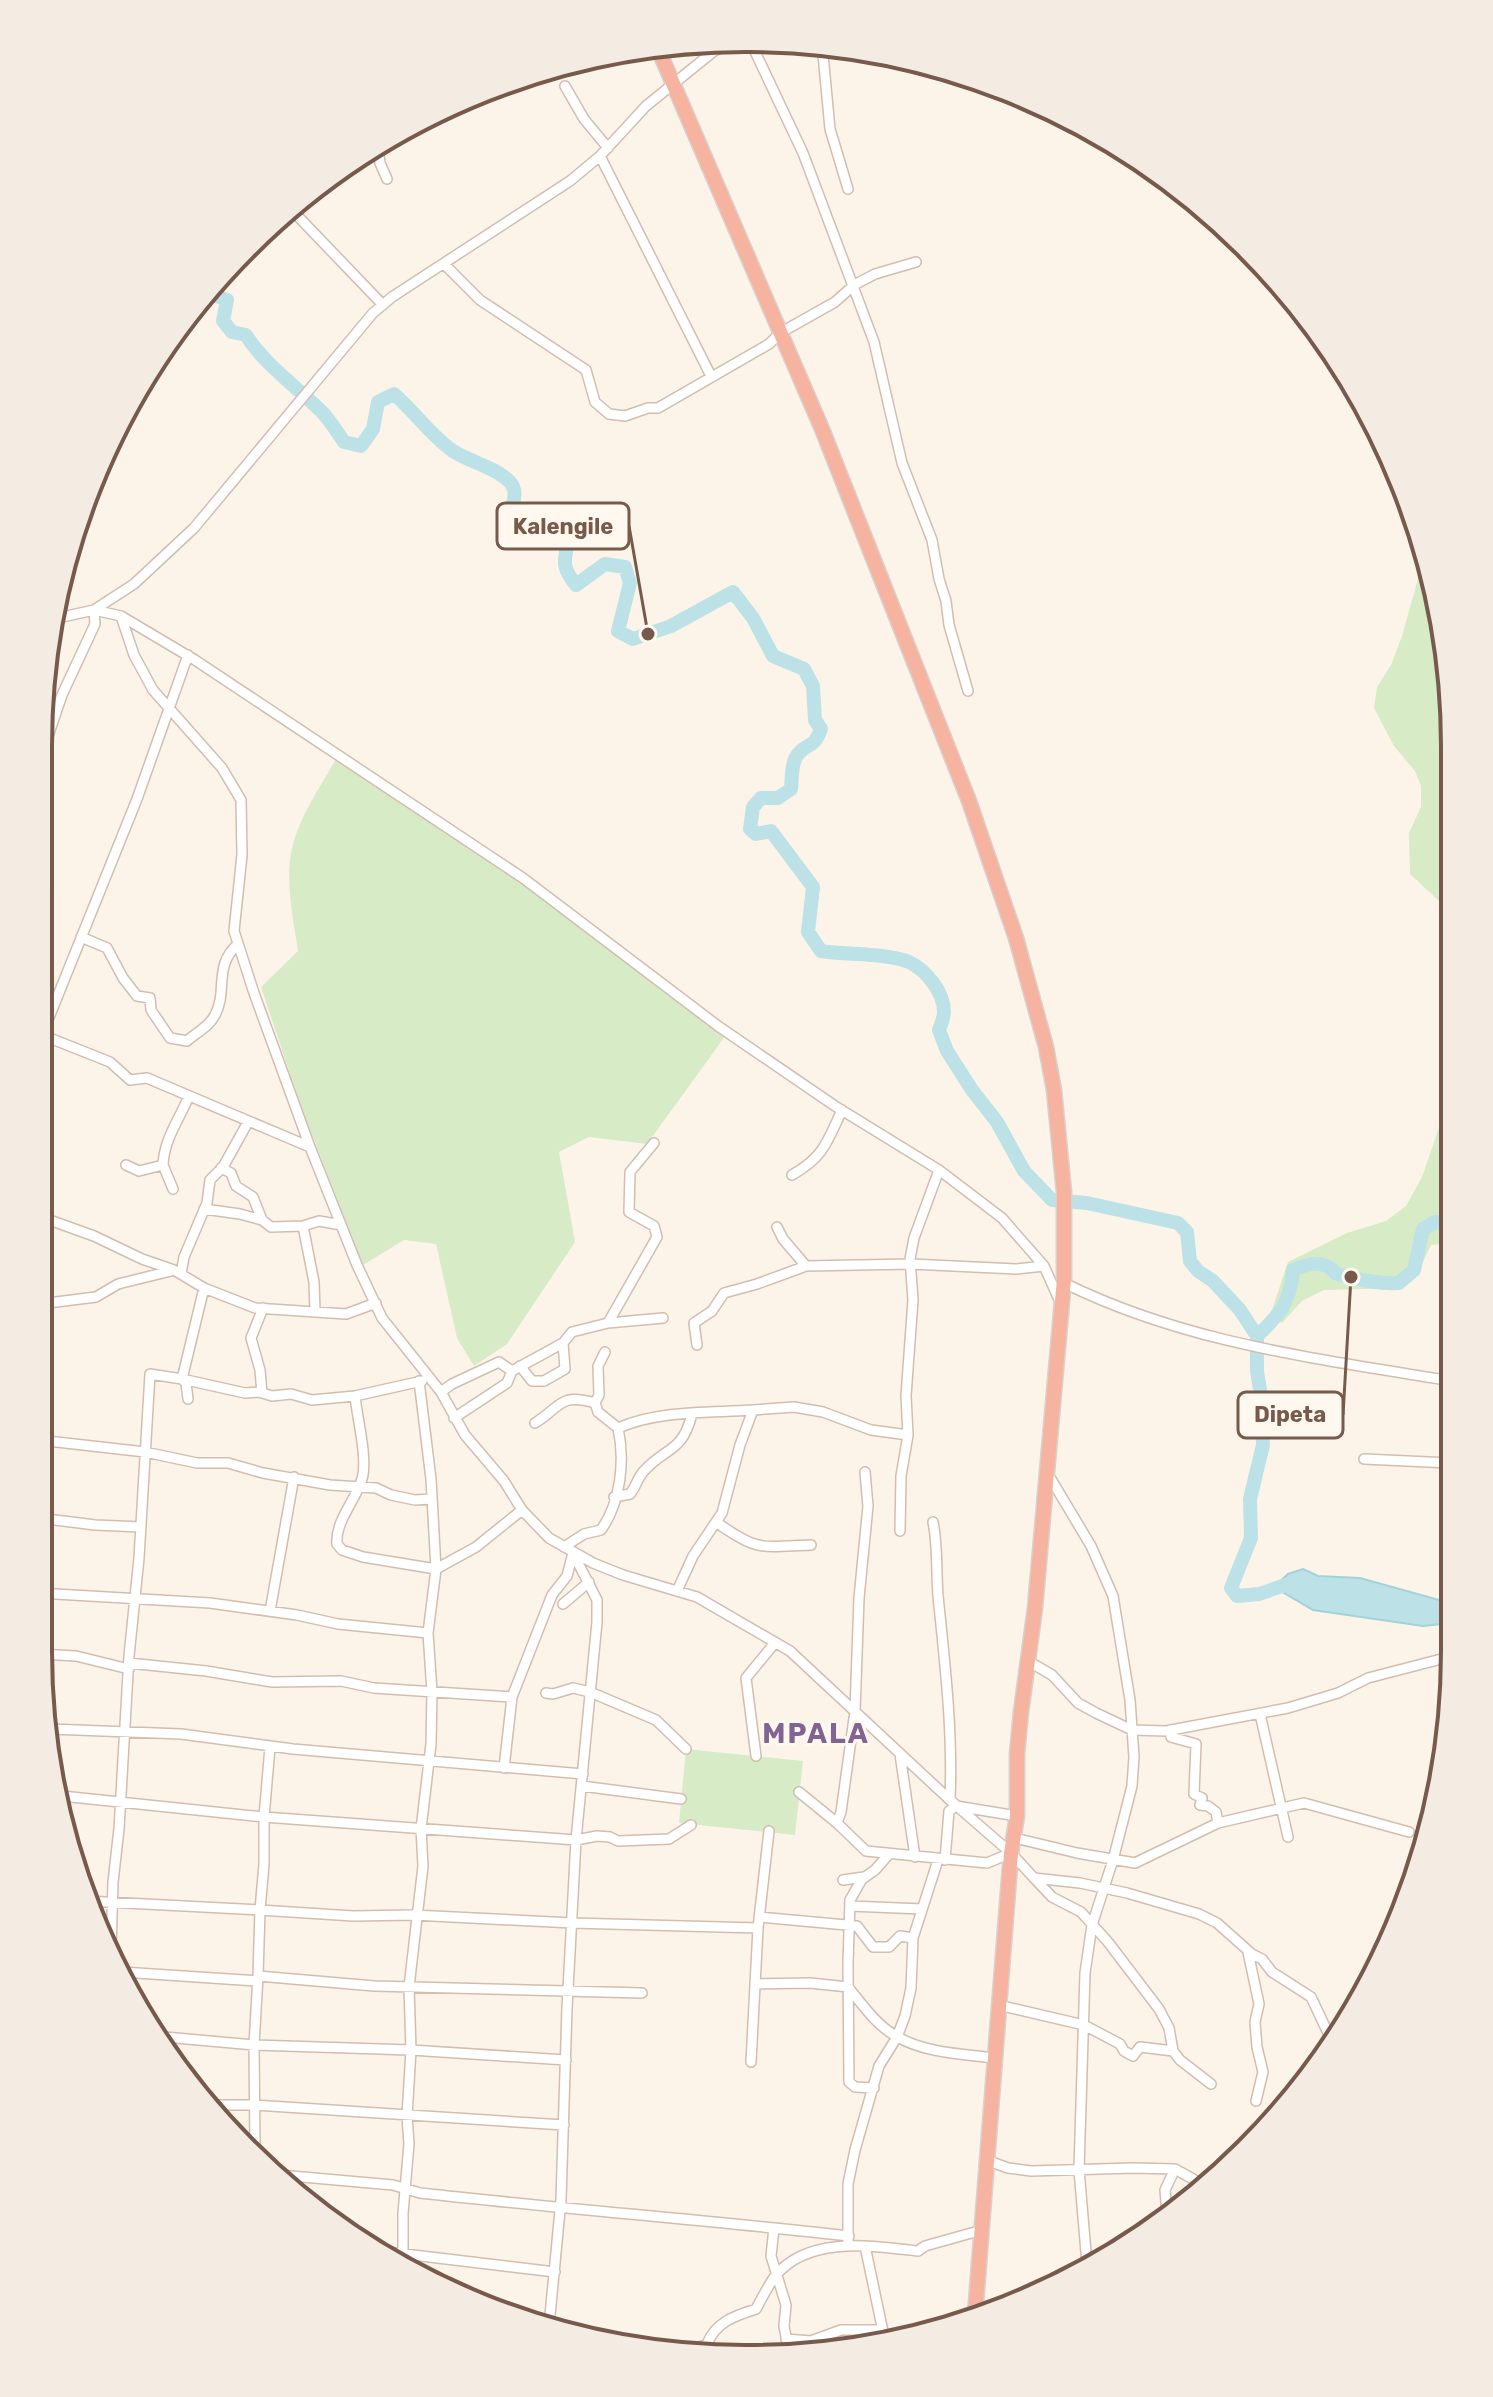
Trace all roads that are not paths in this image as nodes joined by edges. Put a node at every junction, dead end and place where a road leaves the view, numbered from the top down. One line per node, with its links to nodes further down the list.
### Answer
1 (755, 52): 15 (street)
2 (712, 53): 5 (street)
3 (823, 56): 11 (street)
4 (662, 57): 5 (highway)
5 (673, 85): 7 (street); 17 (highway)
6 (565, 86): 7 (street)
7 (608, 148): 8 (street)
8 (600, 156): 14 (street); 18 (street)
9 (379, 157): 10 (street)
10 (387, 179)
11 (848, 189)
12 (298, 217): 16 (street)
13 (916, 262): 15 (street)
14 (445, 265): 16 (street); 18 (street)
15 (854, 285): 17 (street); 23 (street)
16 (383, 305): 19 (street)
17 (780, 333): 18 (street); 51 (highway)
18 (711, 376)
19 (94, 610): 20 (street); 21 (street); 25 (street)
20 (121, 616): 22 (street); 24 (street)
21 (64, 617)
22 (188, 655): 24 (street); 31 (street)
23 (968, 691)
24 (169, 709): 26 (street); 27 (street)
25 (52, 728)
26 (81, 937): 27 (street); 28 (street)
27 (238, 944): 34 (street)
28 (52, 1010)
29 (52, 1039): 30 (street)
30 (189, 1096): 32 (street); 36 (street)
31 (842, 1110): 38 (street); 39 (street)
32 (248, 1122): 34 (street); 37 (street)
33 (654, 1143): 60 (street)
34 (310, 1147): 44 (street)
35 (126, 1165): 36 (street)
36 (163, 1165): 40 (street)
37 (221, 1168): 41 (street); 42 (street)
38 (939, 1170): 47 (street); 49 (street)
39 (792, 1175)
40 (173, 1189)
41 (204, 1209): 42 (street); 50 (street)
42 (262, 1220): 45 (street)
43 (52, 1221): 50 (street)
44 (341, 1225): 45 (street); 54 (street)
45 (303, 1226): 57 (street)
46 (777, 1227): 48 (street)
47 (911, 1264): 48 (street); 49 (street); 59 (street)
48 (806, 1266): 63 (street)
49 (1044, 1266): 55 (street)
50 (177, 1272): 52 (street); 53 (street)
51 (1064, 1283): 55 (highway); 67 (street)
52 (204, 1288): 56 (street); 66 (street)
53 (52, 1302)
54 (376, 1303): 57 (street); 68 (street)
55 (1062, 1307): 85 (highway)
56 (263, 1308): 57 (street); 70 (street)
57 (315, 1312)
58 (663, 1318): 60 (street)
59 (912, 1319): 61 (street); 79 (street)
60 (608, 1323): 62 (street)
61 (922, 1323)
62 (563, 1343): 65 (street); 65 (street)
63 (697, 1345)
64 (605, 1352): 73 (street)
65 (516, 1369): 69 (street); 76 (street)
66 (182, 1379): 70 (street); 72 (street); 81 (street)
67 (1441, 1379)
68 (424, 1380): 69 (street); 71 (street); 89 (street)
69 (441, 1392): 76 (street)
70 (262, 1393): 71 (street)
71 (355, 1396): 87 (street)
72 (188, 1399)
73 (595, 1403): 77 (street); 78 (street)
74 (753, 1410): 75 (street); 79 (street); 92 (street)
75 (692, 1414): 78 (street); 88 (street)
76 (454, 1418): 90 (street)
77 (535, 1423)
78 (618, 1428): 88 (street)
79 (908, 1435): 95 (street)
80 (52, 1441): 81 (street)
81 (145, 1452): 86 (street); 94 (street)
82 (1364, 1459): 83 (street)
83 (1441, 1463)
84 (865, 1472): 115 (street)
85 (1047, 1472): 109 (highway); 119 (street)
86 (294, 1477): 87 (street); 104 (street)
87 (358, 1488): 89 (street); 98 (street)
88 (614, 1497): 97 (street)
89 (431, 1499): 98 (street)
90 (522, 1510): 97 (street); 98 (street)
91 (52, 1520): 94 (street)
92 (716, 1522): 96 (street); 100 (street)
93 (933, 1522): 133 (street)
94 (141, 1527): 102 (street)
95 (900, 1531)
96 (811, 1545)
97 (569, 1550): 99 (street); 100 (street); 114 (street)
98 (436, 1569): 105 (street)
99 (589, 1582): 103 (street); 112 (street)
100 (677, 1591): 106 (street)
101 (52, 1594): 102 (street)
102 (136, 1601): 104 (street); 110 (street)
103 (563, 1604)
104 (270, 1611): 105 (street)
105 (428, 1633): 111 (street)
106 (774, 1644): 115 (street); 124 (street)
107 (52, 1655): 110 (street)
108 (1441, 1659): 116 (street)
109 (1028, 1661): 119 (street); 135 (highway)
110 (129, 1666): 111 (street); 118 (street)
111 (432, 1692): 114 (street); 125 (street)
112 (590, 1692): 113 (street); 122 (street); 127 (street)
113 (546, 1693)
114 (512, 1697): 126 (street)
115 (855, 1711): 123 (street); 137 (street)
116 (1260, 1714): 120 (street); 134 (street)
117 (57, 1729): 118 (street)
118 (124, 1729): 121 (street); 132 (street)
119 (1132, 1730): 120 (street); 150 (street)
120 (1170, 1730): 138 (street)
121 (270, 1747): 125 (street); 136 (street)
122 (686, 1749)
123 (900, 1754): 133 (street); 148 (street)
124 (756, 1756)
125 (427, 1761): 126 (street); 140 (street)
126 (504, 1768): 127 (street)
127 (583, 1774): 128 (street)
128 (582, 1786): 131 (street); 145 (street)
129 (799, 1792): 137 (street)
130 (68, 1796): 132 (street)
131 (681, 1799)
132 (120, 1801): 136 (street); 156 (street)
133 (953, 1803): 135 (street); 146 (street); 149 (street)
134 (1280, 1808): 138 (street); 142 (street); 143 (street)
135 (1017, 1816): 144 (highway)
136 (264, 1817): 140 (street); 159 (street)
137 (837, 1823): 147 (street)
138 (1218, 1823): 150 (street)
139 (691, 1825): 145 (street)
140 (421, 1829): 145 (street); 160 (street)
141 (769, 1831): 161 (street)
142 (1409, 1832)
143 (1288, 1837)
144 (1015, 1838): 146 (highway); 150 (street)
145 (576, 1840): 162 (street)
146 (1011, 1853): 149 (street); 152 (street); 176 (highway)
147 (889, 1854): 148 (street); 151 (street)
148 (915, 1857): 149 (street)
149 (941, 1860): 158 (street)
150 (1113, 1860): 154 (street)
151 (864, 1877): 153 (street); 157 (street)
152 (1034, 1878): 154 (street); 164 (street)
153 (843, 1880)
154 (1103, 1888): 164 (street); 168 (street)
155 (100, 1902): 156 (street)
156 (112, 1903): 159 (street); 166 (street)
157 (850, 1906): 158 (street); 163 (street)
158 (922, 1909): 167 (street)
159 (260, 1910): 160 (street); 170 (street)
160 (417, 1915): 162 (street); 172 (street)
161 (759, 1917): 163 (street); 165 (street)
162 (572, 1923): 165 (street); 174 (street)
163 (850, 1925): 167 (street); 173 (street)
164 (1092, 1925): 177 (street); 183 (street)
165 (758, 1928): 171 (street)
166 (111, 1930)
167 (913, 1938): 180 (street)
168 (1247, 1948): 178 (street); 189 (street)
169 (132, 1972): 170 (street)
170 (258, 1979): 172 (street); 181 (street)
171 (755, 1984): 173 (street); 186 (street)
172 (409, 1987): 174 (street); 182 (street)
173 (848, 1987): 180 (street); 188 (street)
174 (568, 1992): 175 (street); 185 (street)
175 (642, 1993)
176 (998, 2005): 177 (street); 184 (highway)
177 (1084, 2025): 183 (street); 197 (street)
178 (1327, 2031)
179 (170, 2037): 181 (street)
180 (897, 2037): 184 (street); 188 (street)
181 (254, 2045): 182 (street); 191 (street)
182 (411, 2050): 185 (street); 192 (street)
183 (1173, 2051): 187 (street)
184 (994, 2058): 195 (highway)
185 (566, 2060): 193 (street)
186 (751, 2062)
187 (1211, 2084)
188 (874, 2088): 205 (street)
189 (1256, 2101)
190 (222, 2105): 191 (street)
191 (256, 2105): 192 (street); 194 (street)
192 (407, 2116): 193 (street); 200 (street)
193 (564, 2125): 202 (street)
194 (255, 2142)
195 (986, 2160): 197 (street); 204 (highway)
196 (1175, 2169): 197 (street); 199 (street); 201 (street)
197 (1079, 2170): 209 (street)
198 (293, 2176): 200 (street)
199 (1195, 2180)
200 (405, 2189): 202 (street); 207 (street)
201 (1166, 2203)
202 (560, 2207): 203 (street); 210 (street)
203 (774, 2228): 205 (street); 211 (street)
204 (982, 2230): 206 (street); 212 (highway)
205 (849, 2240): 206 (street); 211 (street)
206 (865, 2246): 214 (street)
207 (403, 2254)
208 (407, 2256): 210 (street)
209 (1086, 2256)
210 (555, 2272): 213 (street)
211 (776, 2275): 215 (street); 216 (street)
212 (976, 2306)
213 (550, 2316)
214 (882, 2330): 215 (street)
215 (786, 2339): 217 (street)
216 (707, 2344)
217 (787, 2344)

